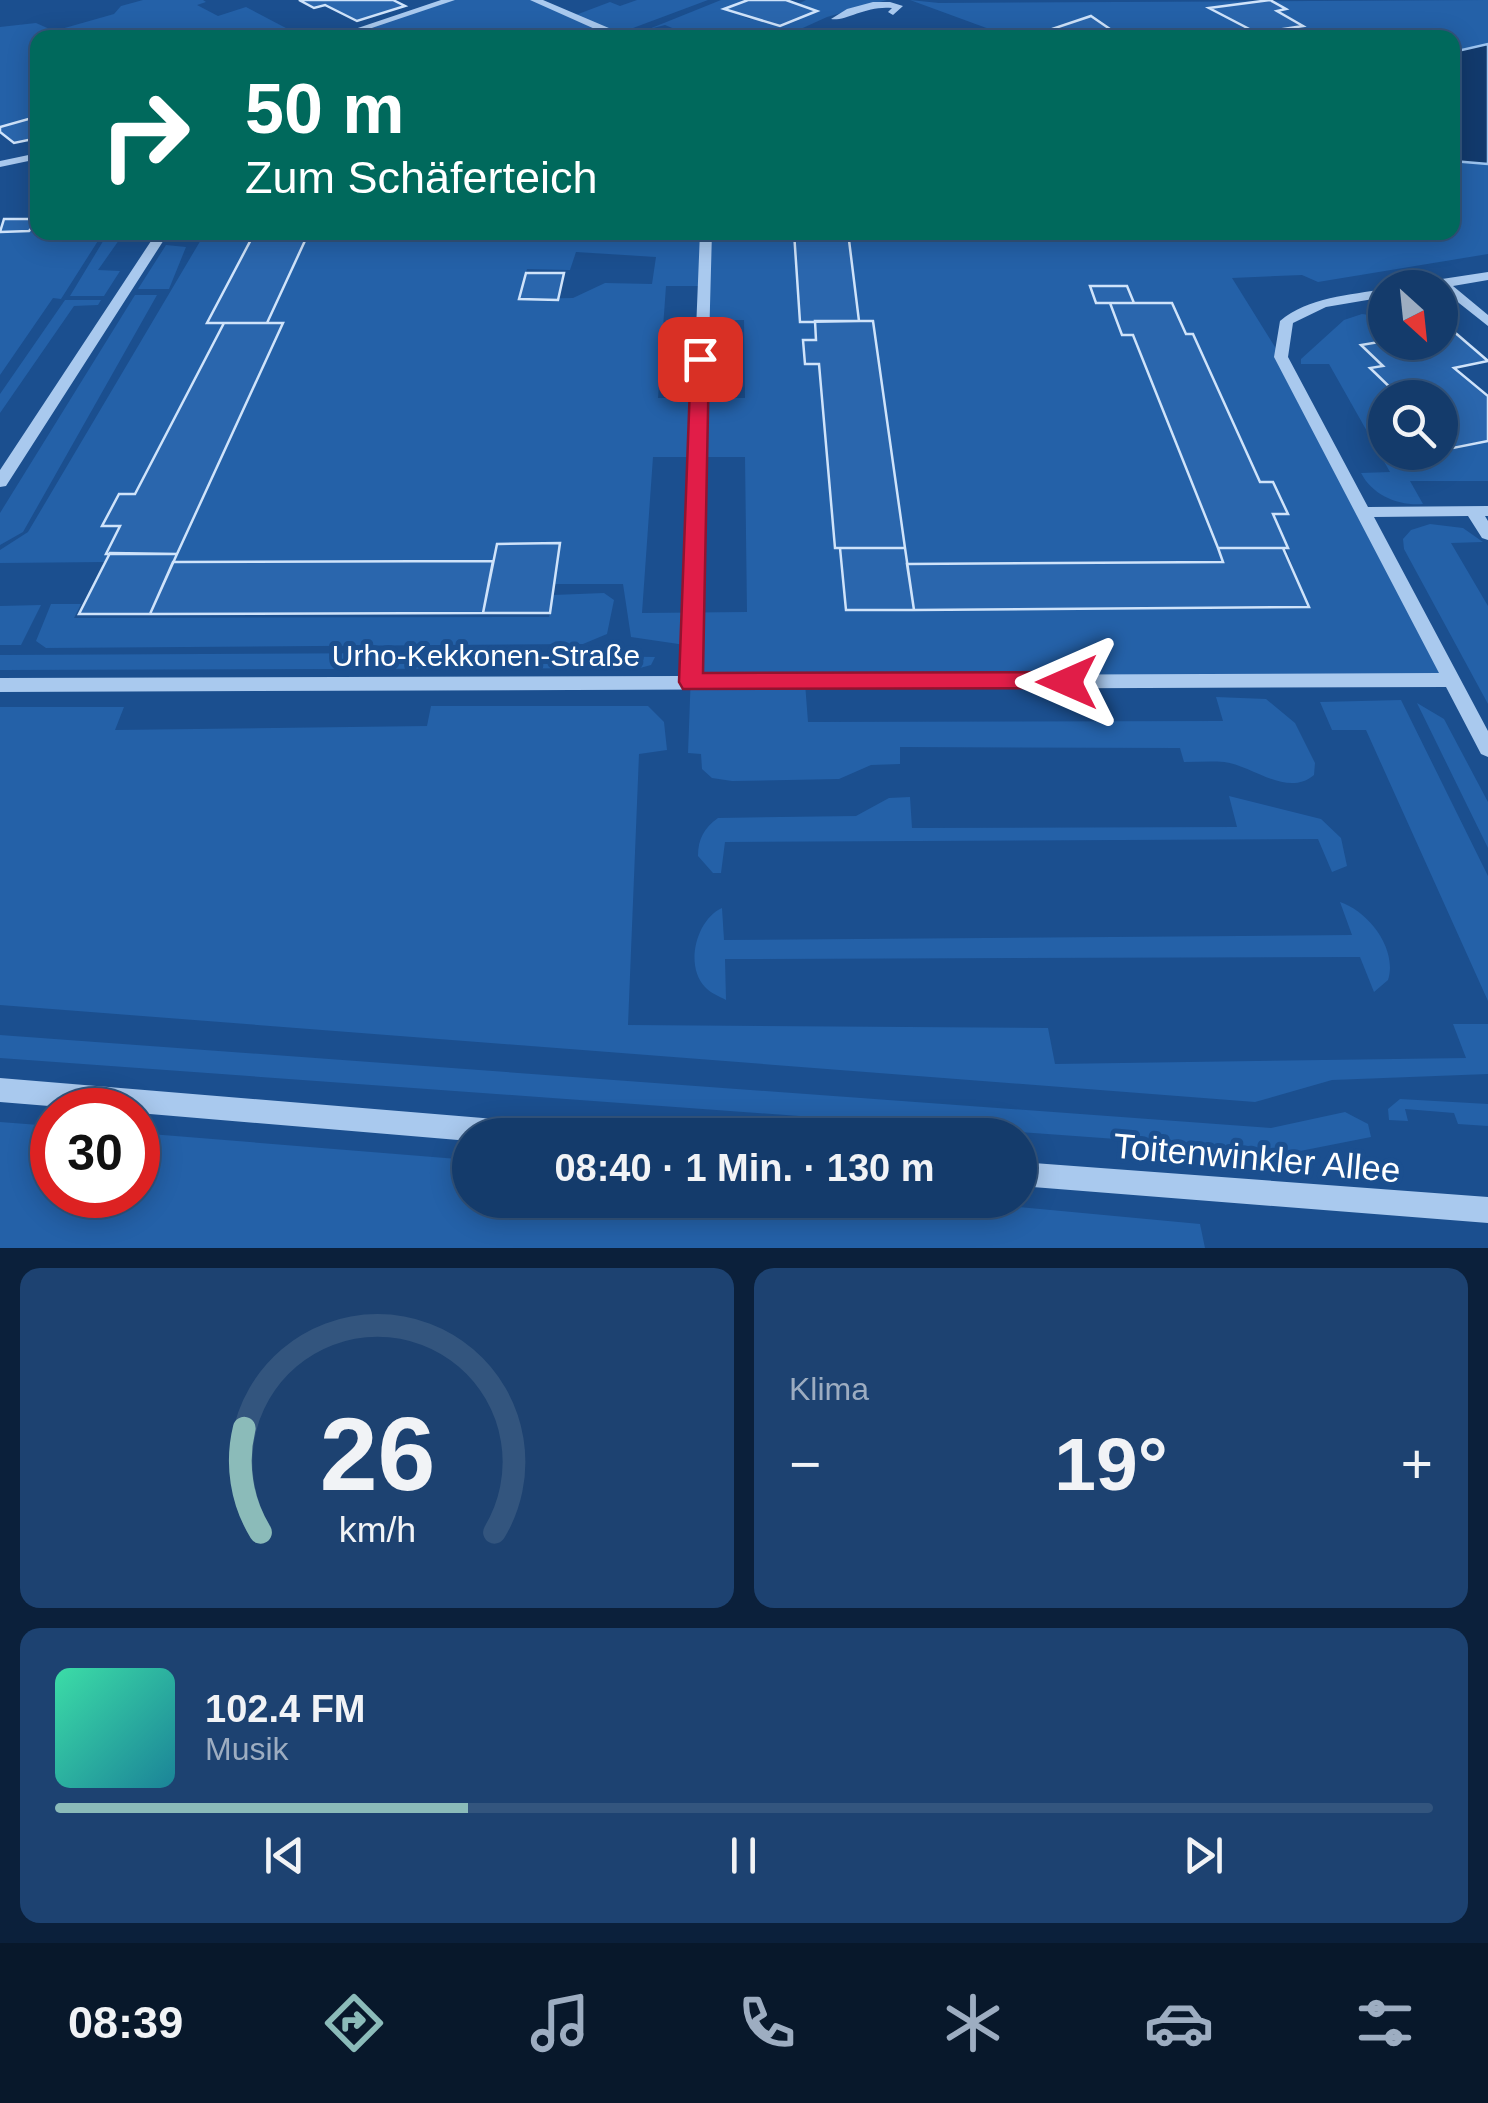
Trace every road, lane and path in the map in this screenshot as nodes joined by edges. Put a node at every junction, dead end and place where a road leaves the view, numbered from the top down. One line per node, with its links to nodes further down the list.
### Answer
1 (450, 0): 5 (street)
2 (536, 0): 6 (street)
3 (894, 12): 4 (street)
4 (836, 20)
5 (357, 30)
6 (605, 30)
7 (30, 158): 8 (street)
8 (0, 164)
9 (158, 240): 16 (street)
10 (706, 240): 21 (street)
11 (1488, 276): 12 (street)
12 (1458, 281)
13 (1368, 296): 18 (street)
14 (1458, 297): 15 (street)
15 (1488, 322)
16 (0, 482)
17 (1480, 511): 18 (street); 19 (street)
18 (1363, 512): 20 (street)
19 (1488, 534)
20 (1452, 680): 21 (street, Urho-Kekkonen-Straße); 23 (street)
21 (691, 682): 22 (street, Urho-Kekkonen-Straße)
22 (0, 685)
23 (1488, 749)
24 (0, 1090): 25 (street)
25 (452, 1128)
26 (1037, 1175): 27 (street, Toitenwinkler Allee)
27 (1488, 1210)

